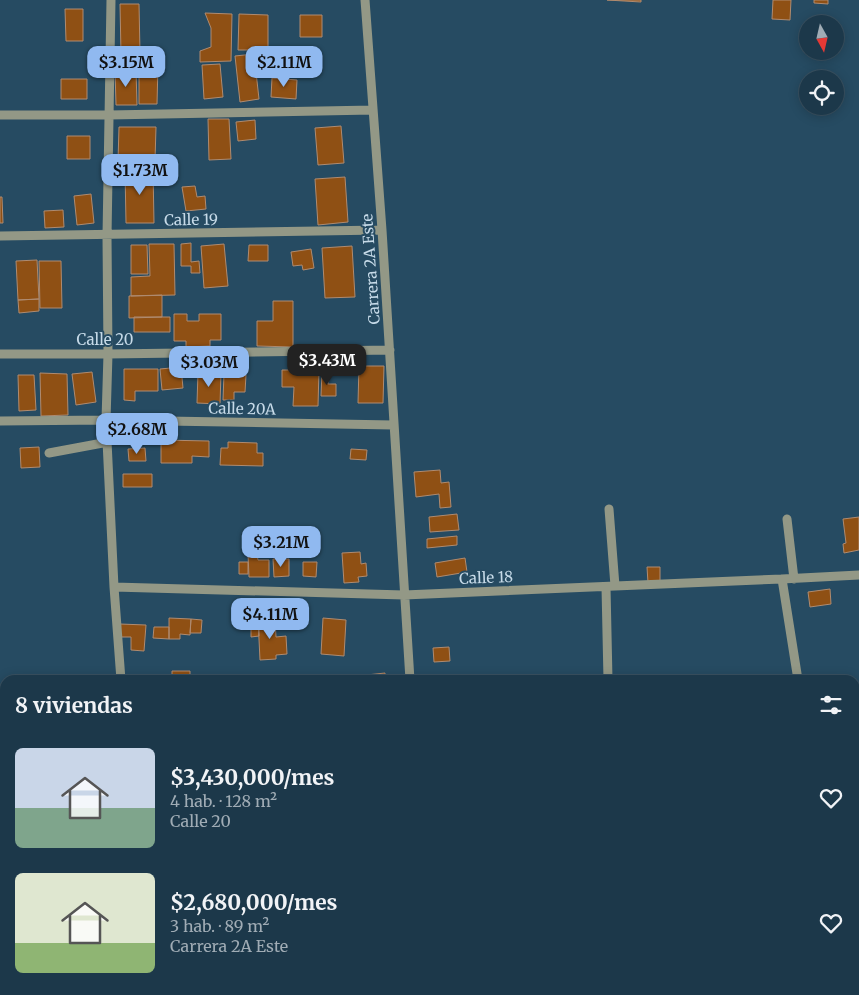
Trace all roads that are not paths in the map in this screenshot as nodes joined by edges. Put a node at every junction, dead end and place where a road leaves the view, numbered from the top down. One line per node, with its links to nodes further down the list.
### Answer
1 (111, 0): 5 (street)
2 (365, 0): 3 (street, Carrera 2A Este)
3 (373, 110): 5 (street); 6 (street, Carrera 2A Este)
4 (0, 115): 5 (street)
5 (109, 115): 8 (street)
6 (382, 230): 8 (street, Calle 19); 9 (street, Carrera 2A Este)
7 (0, 236): 8 (street, Calle 19)
8 (107, 236): 11 (street)
9 (390, 350): 11 (street, Calle 20); 14 (street, Carrera 2A Este)
10 (0, 354): 11 (street, Calle 20)
11 (108, 354): 12 (street)
12 (106, 420): 13 (street, Calle 20A); 14 (street, Calle 20A); 15 (street)
13 (0, 421)
14 (393, 426): 24 (street, Carrera 2A Este)
15 (108, 442): 16 (street); 22 (street)
16 (50, 452)
17 (610, 509): 23 (street)
18 (787, 519): 21 (street)
19 (859, 575): 21 (street, Calle 18)
20 (782, 579): 21 (street, Calle 18); 23 (street, Calle 18); 28 (street)
21 (794, 579)
22 (114, 587): 24 (street, Calle 18); 25 (street)
23 (610, 587): 24 (street, Calle 18); 27 (street)
24 (404, 595): 26 (street, Carrera 2A Este)
25 (121, 675)
26 (410, 675)
27 (608, 675)
28 (797, 675)

